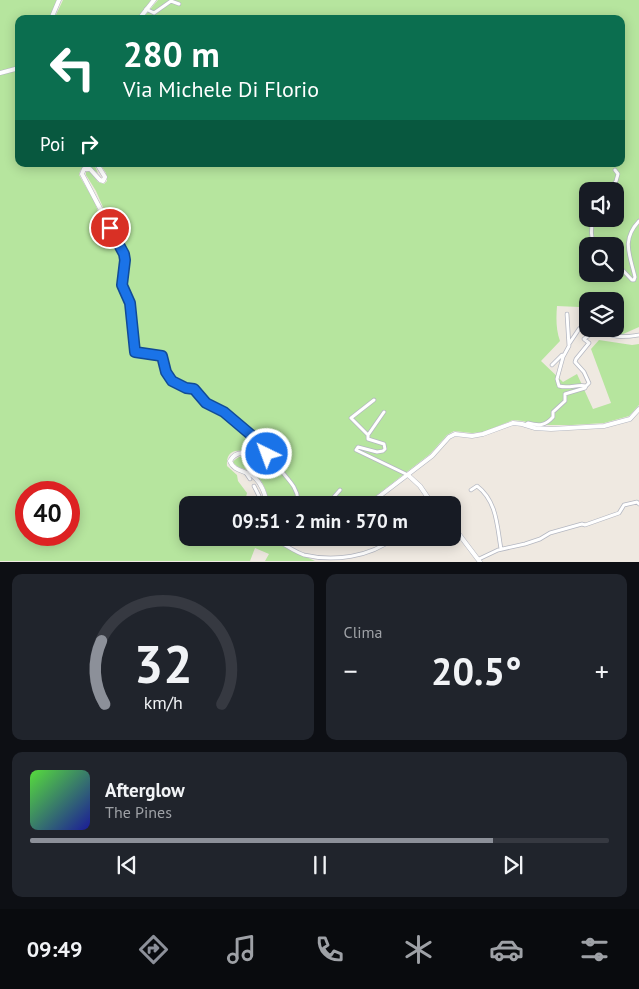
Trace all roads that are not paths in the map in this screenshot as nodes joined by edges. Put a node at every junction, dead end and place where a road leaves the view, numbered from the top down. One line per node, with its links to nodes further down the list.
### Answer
1 (59, 0): 5 (street)
2 (154, 0): 4 (street)
3 (179, 4): 4 (street)
4 (146, 9): 6 (street)
5 (53, 15)
6 (142, 15)
7 (15, 69): 8 (street)
8 (0, 73)
9 (99, 167): 26 (street)
10 (615, 170): 11 (street)
11 (615, 182)
12 (639, 221): 13 (street)
13 (624, 272)
14 (567, 314): 17 (street)
15 (579, 329): 17 (street)
16 (639, 335): 20 (street)
17 (569, 344): 18 (street)
18 (563, 357): 19 (street); 20 (street)
19 (552, 366)
20 (586, 386): 24 (street)
21 (374, 400): 25 (street)
22 (639, 409): 24 (street)
23 (384, 412): 25 (street)
24 (525, 425): 28 (street)
25 (368, 435): 28 (street)
26 (267, 454): 27 (street); 31 (street)
27 (246, 473): 29 (street); 34 (street)
28 (408, 475): 35 (street); 36 (street)
29 (250, 479)
30 (254, 486): 33 (street)
31 (340, 490)
32 (471, 490): 43 (street)
33 (259, 496)
34 (264, 496)
35 (380, 496)
36 (427, 496)
37 (638, 502): 43 (street)
38 (461, 535): 40 (street)
39 (461, 537): 40 (street)
40 (464, 538): 45 (street)
41 (286, 546): 44 (street)
42 (382, 546): 44 (street)
43 (502, 549): 45 (street)
44 (321, 560)
45 (478, 561)

